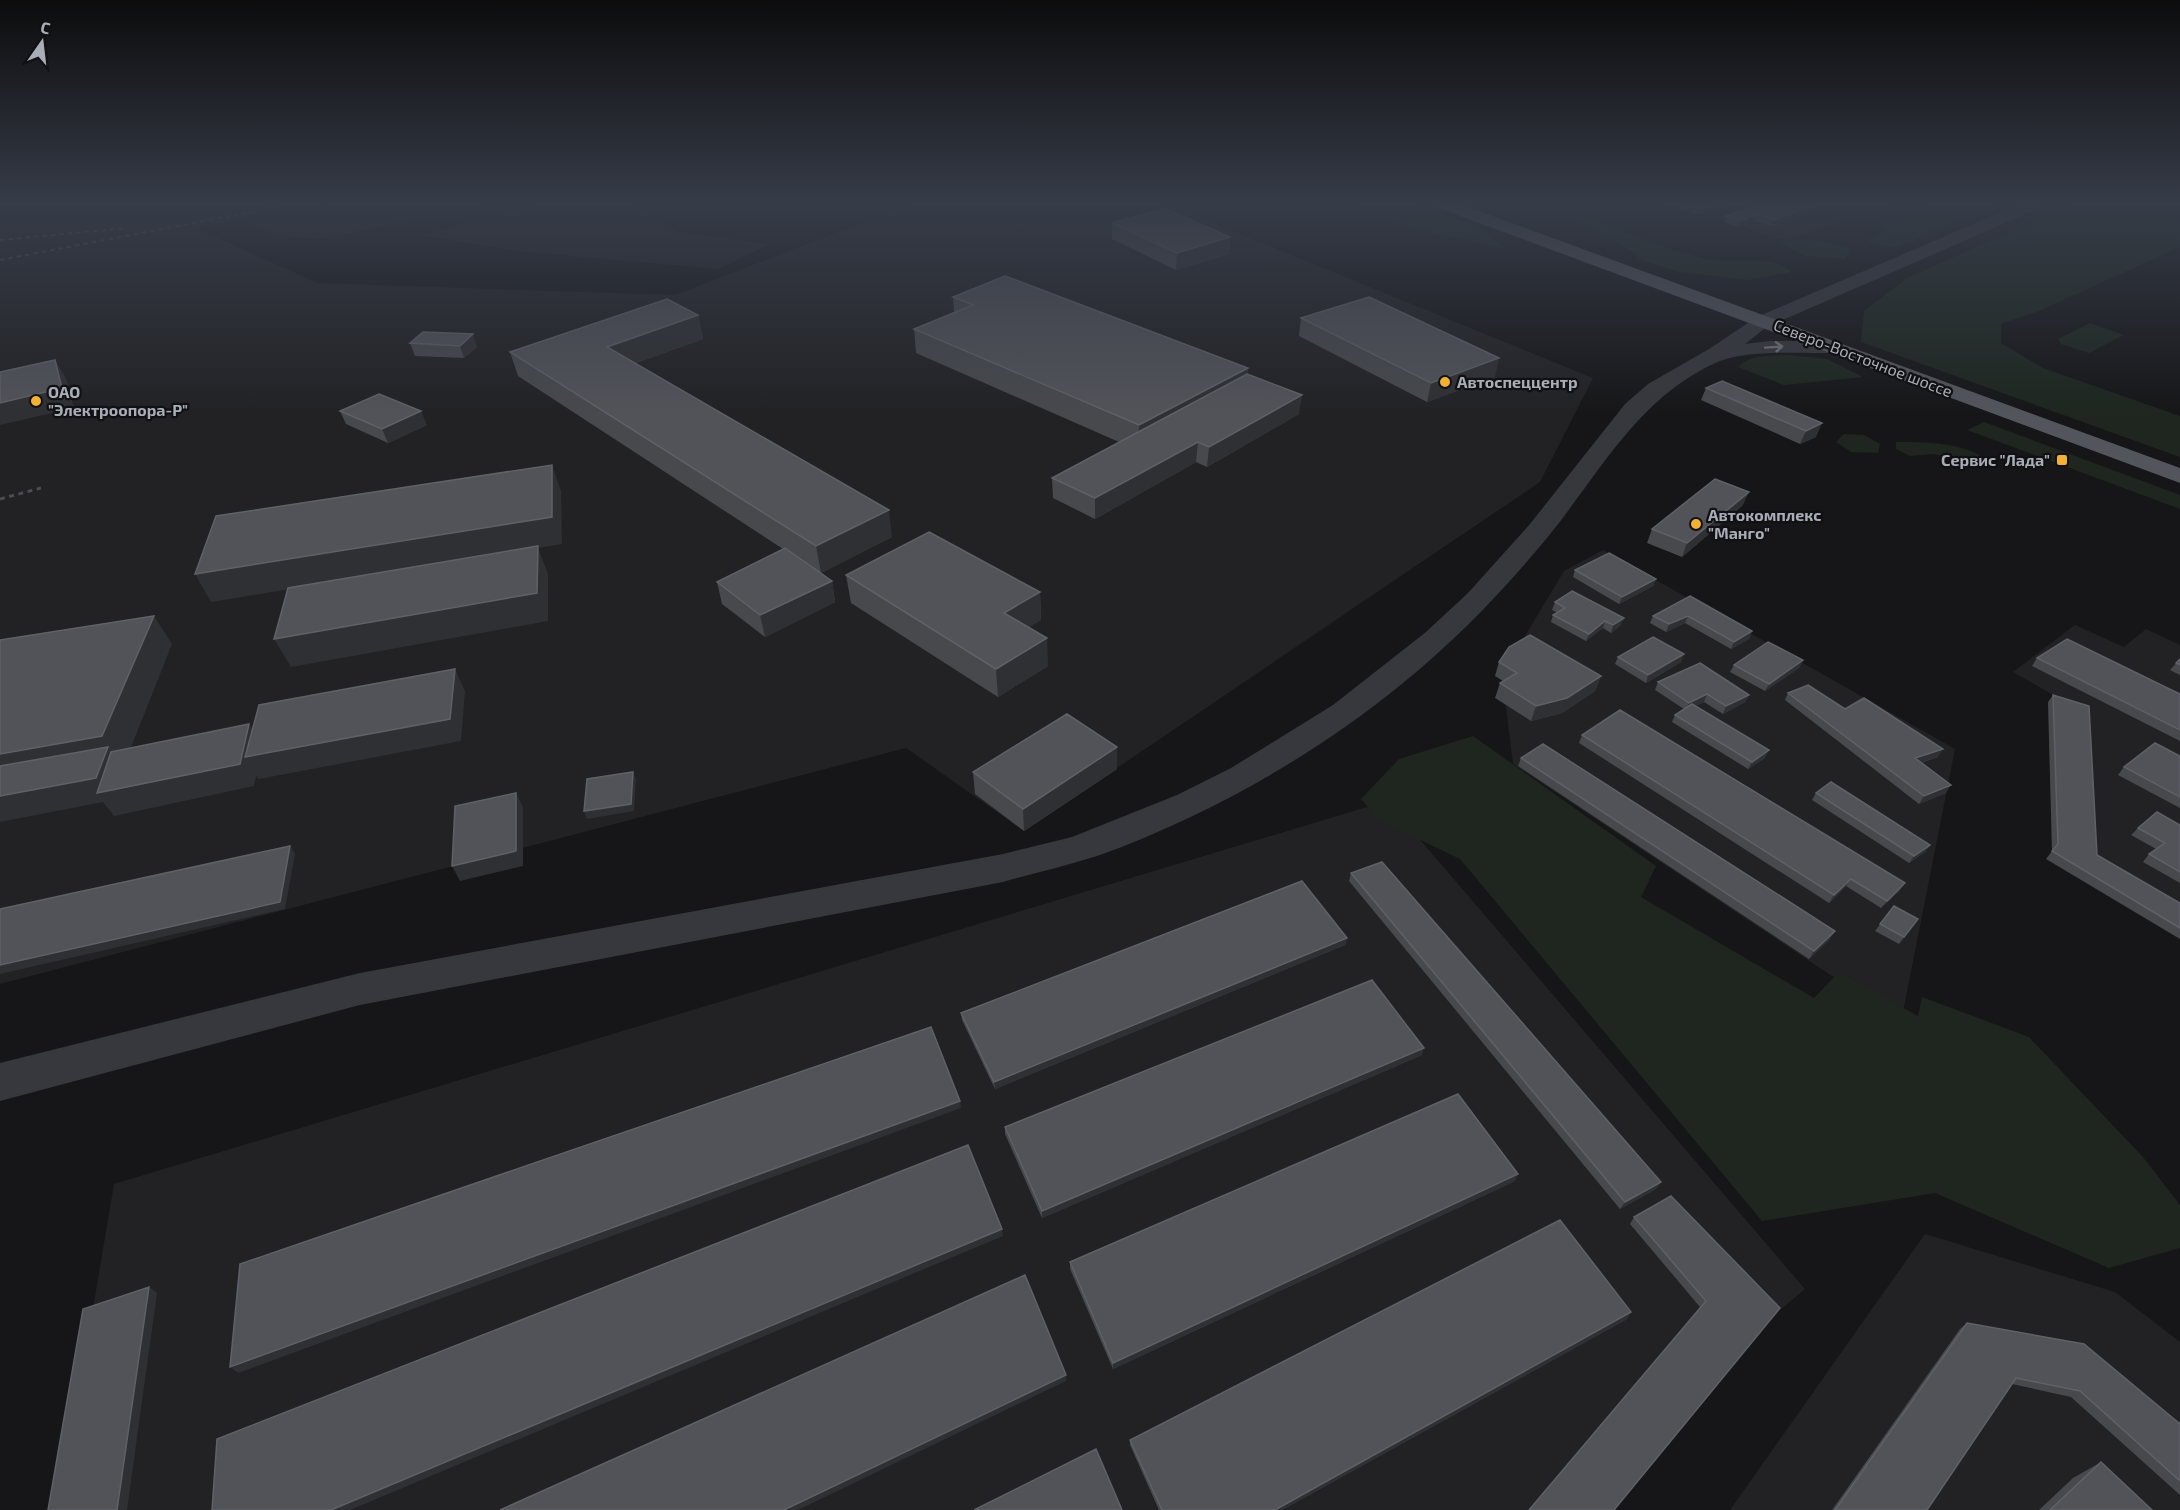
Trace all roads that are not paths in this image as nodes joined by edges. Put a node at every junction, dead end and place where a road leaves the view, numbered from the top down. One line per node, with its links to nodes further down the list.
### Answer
1 (1637, 274): 3 (main road, Северо-Восточное шоссе)
2 (1871, 274): 3 (street)
3 (1764, 321): 4 (main road, Северо-Восточное шоссе); 5 (street)
4 (1832, 347): 5 (street, one-way to 4); 6 (main road, Северо-Восточное шоссе)
5 (1716, 354): 7 (street)
6 (2180, 476)
7 (0, 1082)

